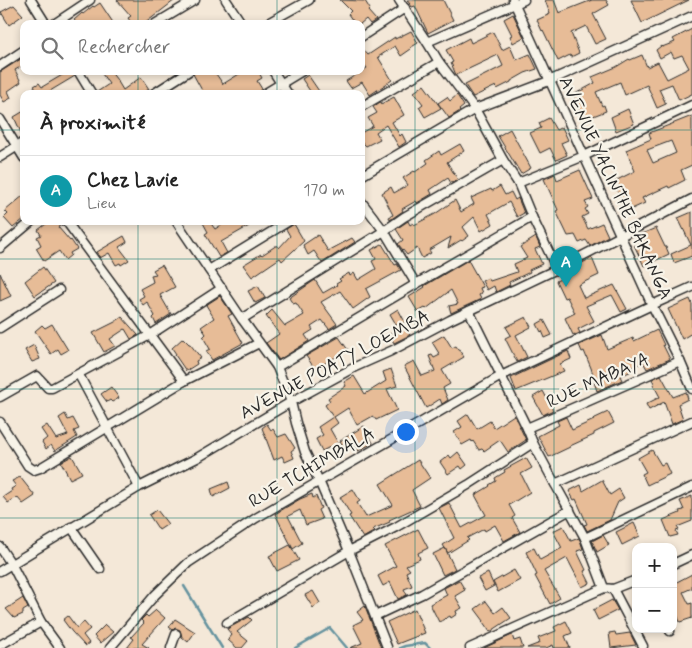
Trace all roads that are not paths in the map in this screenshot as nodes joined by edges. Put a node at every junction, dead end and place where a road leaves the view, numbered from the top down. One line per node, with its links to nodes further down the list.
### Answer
1 (30, 0): 11 (street)
2 (90, 0): 12 (street)
3 (195, 0): 13 (street)
4 (226, 0): 14 (street)
5 (309, 0): 15 (street)
6 (399, 0): 9 (street)
7 (524, 0): 8 (street)
8 (514, 2): 17 (street); 25 (street, AVENUE YACINTHE BAKANGA)
9 (405, 8): 16 (street); 17 (street)
10 (692, 16): 25 (street)
11 (43, 20)
12 (60, 20)
13 (162, 20)
14 (239, 20)
15 (273, 20)
16 (365, 34)
17 (427, 42): 19 (street)
18 (20, 53): 20 (street)
19 (439, 62): 31 (street); 33 (street)
20 (0, 66)
21 (80, 75): 27 (street)
22 (183, 75): 28 (street)
23 (276, 75): 26 (street)
24 (295, 75): 26 (street)
25 (549, 81): 33 (street); 38 (street, AVENUE YACINTHE BAKANGA)
26 (281, 83): 29 (street); 30 (street)
27 (90, 90)
28 (159, 90)
29 (270, 90)
30 (285, 90)
31 (365, 106)
32 (692, 106): 38 (street)
33 (475, 109): 40 (street); 41 (street)
34 (0, 119): 36 (street)
35 (20, 144): 36 (street)
36 (16, 146): 37 (street); 39 (street)
37 (20, 152)
38 (584, 156): 42 (street); 51 (street, AVENUE YACINTHE BAKANGA)
39 (0, 157)
40 (503, 160): 42 (street); 50 (street)
41 (365, 174)
42 (518, 183): 45 (street)
43 (692, 199): 51 (street, AVENUE POATY LOEMBA)
44 (365, 206): 50 (street)
45 (532, 217): 54 (street); 55 (street)
46 (27, 225): 52 (street)
47 (69, 225): 63 (street)
48 (179, 225): 53 (street)
49 (282, 225): 53 (street)
50 (384, 231): 55 (street); 61 (street)
51 (622, 236): 54 (street, AVENUE POATY LOEMBA); 59 (street, AVENUE YACINTHE BAKANGA)
52 (0, 248)
53 (209, 270): 57 (street)
54 (557, 270): 60 (street, AVENUE POATY LOEMBA)
55 (416, 284): 66 (street)
56 (692, 287): 59 (street, RUE TCHIMBALA)
57 (222, 288): 61 (street); 63 (street)
58 (59, 290): 62 (street)
59 (652, 305): 65 (street, AVENUE YACINTHE BAKANGA); 68 (street, RUE TCHIMBALA)
60 (469, 311): 68 (street); 72 (street, AVENUE POATY LOEMBA)
61 (242, 319): 64 (street)
62 (0, 328)
63 (150, 335): 67 (street); 69 (street)
64 (259, 343): 66 (street); 69 (street)
65 (680, 361): 70 (street, AVENUE YACINTHE BAKANGA); 76 (street, RUE MABAYA)
66 (277, 367): 72 (street)
67 (79, 374): 71 (street); 75 (street)
68 (501, 376): 76 (street); 78 (street, RUE TCHIMBALA)
69 (184, 381): 75 (street)
70 (692, 388)
71 (0, 397)
72 (291, 402): 78 (street); 80 (street, AVENUE POATY LOEMBA)
73 (692, 421): 79 (street)
74 (0, 422): 75 (street)
75 (106, 427): 80 (street)
76 (527, 428): 77 (street)
77 (533, 443): 79 (street); 86 (street)
78 (319, 481): 86 (street); 103 (street, RUE TCHIMBALA)
79 (555, 484): 82 (street)
80 (139, 487): 83 (street, AVENUE POATY LOEMBA)
81 (692, 487): 84 (street)
82 (570, 510): 84 (street); 95 (street)
83 (71, 527): 89 (street, AVENUE POATY LOEMBA); 90 (street)
84 (584, 538): 93 (street)
85 (0, 547): 89 (street)
86 (349, 551): 95 (street); 97 (street)
87 (692, 555): 88 (street)
88 (677, 562)
89 (12, 565): 91 (street, AVENUE POATY LOEMBA); 96 (street)
90 (100, 569)
91 (0, 571)
92 (632, 582): 94 (street)
93 (604, 588): 94 (street); 105 (street)
94 (614, 589): 100 (street)
95 (375, 616): 101 (street)
96 (40, 622): 99 (street); 102 (street)
97 (227, 623)
98 (176, 634): 104 (street)
99 (0, 644)
100 (643, 646)
101 (387, 647)
102 (60, 648)
103 (110, 648)
104 (171, 648)
105 (470, 648)

